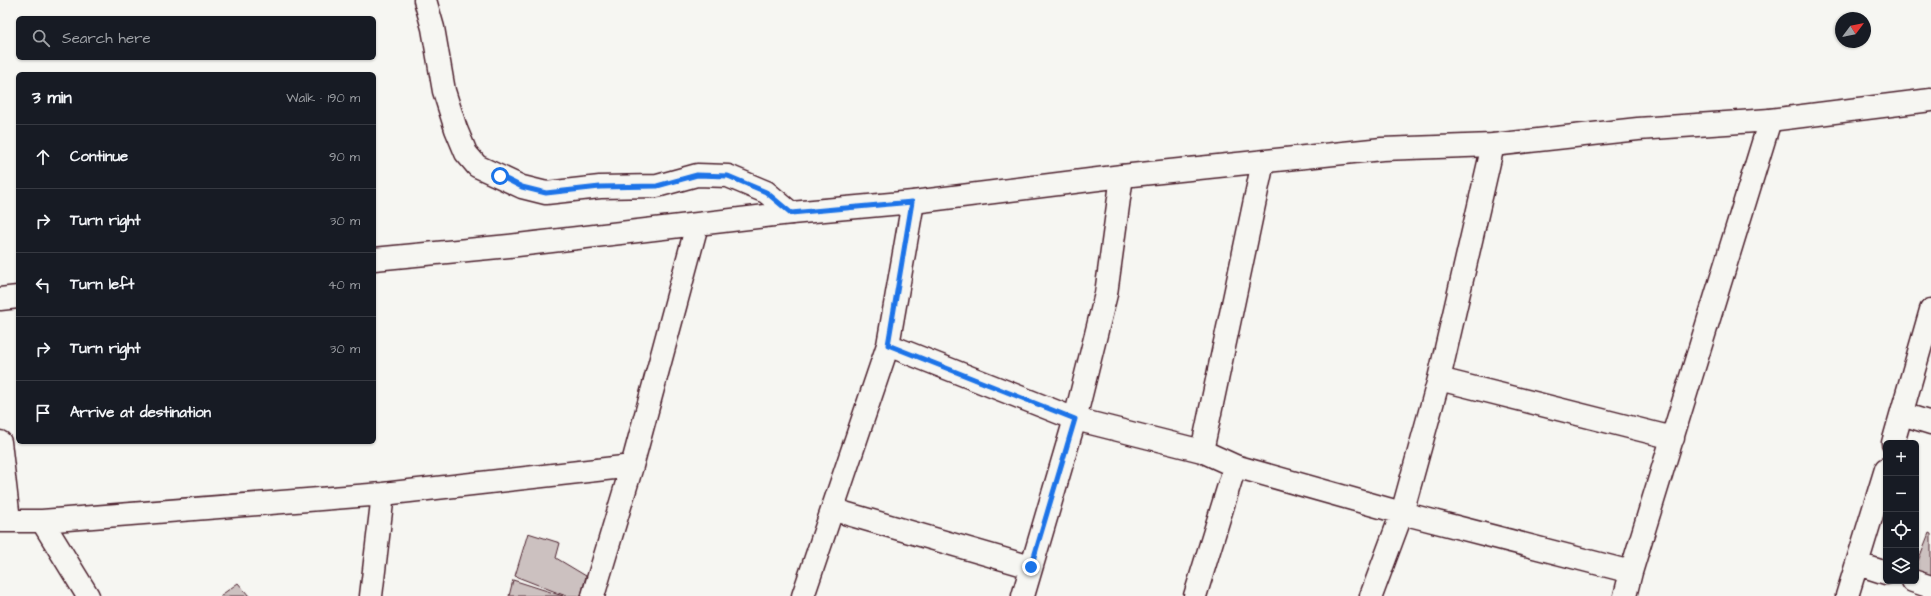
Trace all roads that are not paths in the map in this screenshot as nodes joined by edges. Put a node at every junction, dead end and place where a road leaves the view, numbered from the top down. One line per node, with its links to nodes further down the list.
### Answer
1 (425, 0): 8 (street)
2 (1931, 100): 3 (street)
3 (1770, 120): 4 (street); 19 (street)
4 (1494, 145): 5 (street); 15 (street)
5 (1263, 162): 6 (street); 22 (street)
6 (1122, 176): 7 (street); 17 (street)
7 (912, 202): 8 (street); 14 (street)
8 (791, 213): 9 (street)
9 (697, 225): 10 (street); 23 (street)
10 (376, 259)
11 (16, 297): 12 (street)
12 (0, 299)
13 (1931, 310): 16 (street)
14 (888, 345): 17 (street); 27 (street)
15 (1439, 379): 19 (street); 28 (street)
16 (1902, 414): 18 (street); 20 (street)
17 (1075, 419): 22 (street); 32 (street)
18 (1931, 423)
19 (1673, 438): 33 (street)
20 (1895, 440)
21 (0, 442): 29 (street)
22 (1202, 451): 24 (street)
23 (632, 466): 26 (street); 39 (street)
24 (1235, 466): 28 (street); 42 (street)
25 (1884, 476): 31 (street)
26 (383, 494): 30 (street); 38 (street)
27 (834, 510): 32 (street); 40 (street)
28 (1402, 513): 33 (street); 43 (street)
29 (4, 520): 30 (street)
30 (42, 521): 37 (street)
31 (1858, 564): 34 (street); 45 (street)
32 (1031, 567): 41 (street)
33 (1631, 572): 44 (street)
34 (1883, 572)
35 (1919, 583): 36 (street)
36 (1931, 587)
37 (88, 596)
38 (372, 596)
39 (593, 596)
40 (803, 596)
41 (1023, 596)
42 (1196, 596)
43 (1371, 596)
44 (1625, 596)
45 (1847, 596)

